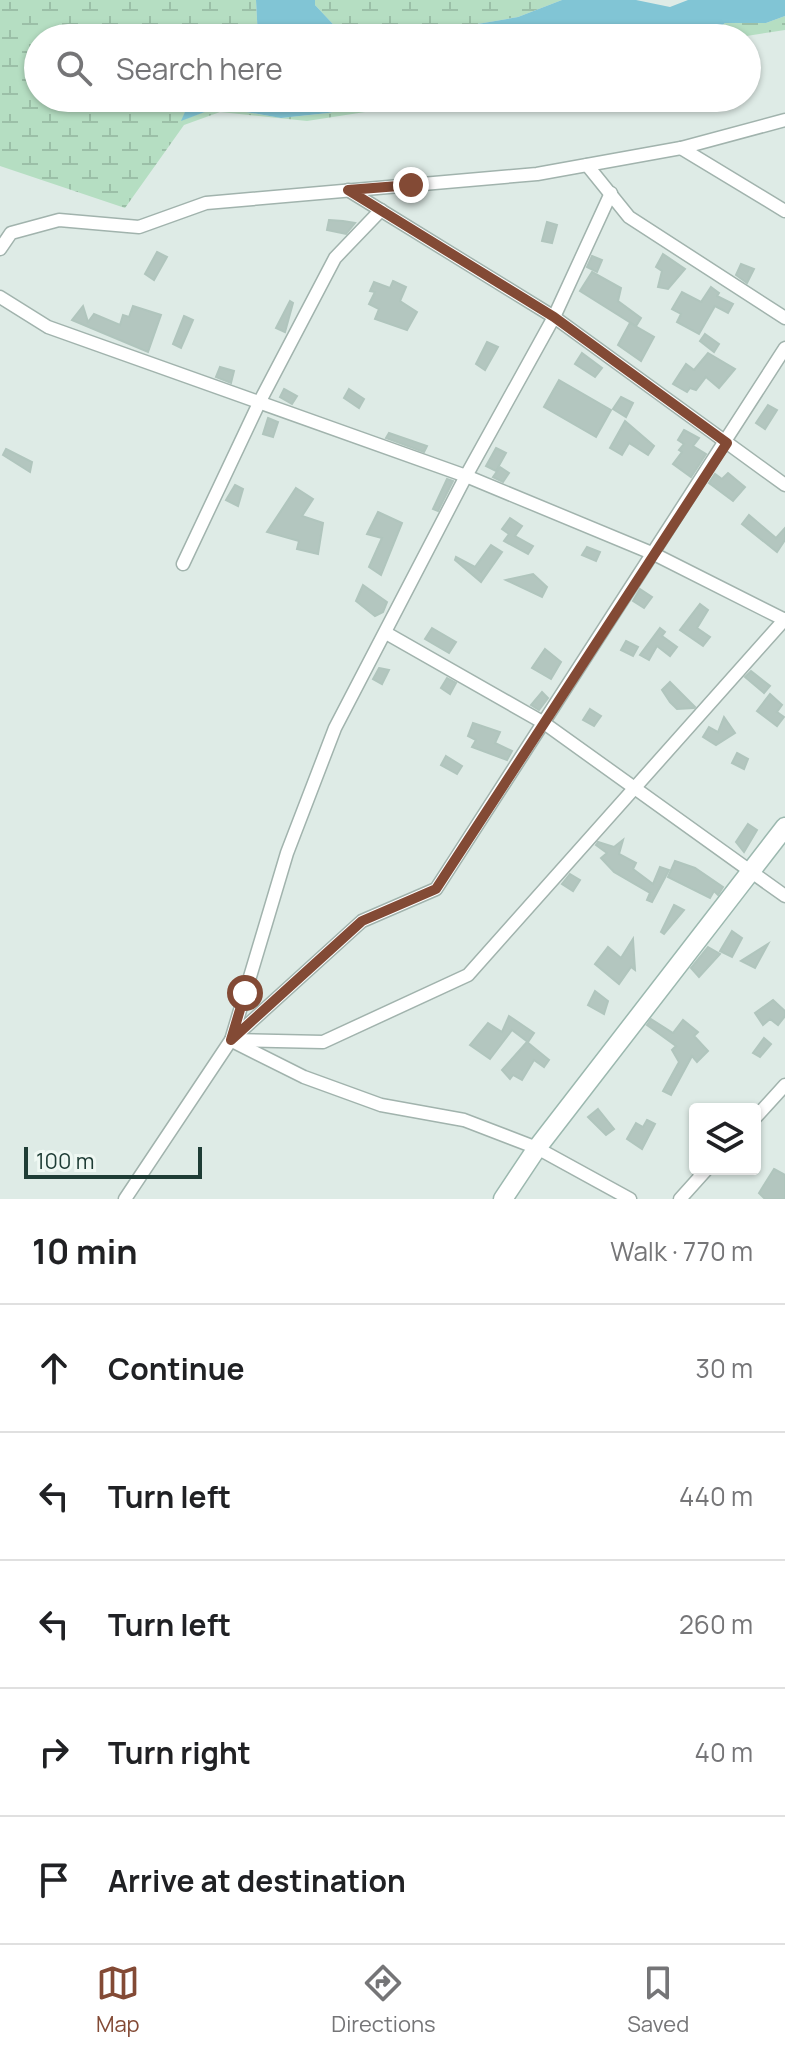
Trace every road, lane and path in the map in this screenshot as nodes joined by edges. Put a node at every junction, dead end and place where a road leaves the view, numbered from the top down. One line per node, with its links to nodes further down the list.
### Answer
1 (785, 120): 2 (street)
2 (681, 148): 3 (street); 7 (street)
3 (587, 165): 4 (street); 5 (street)
4 (348, 190): 6 (street); 8 (street)
5 (611, 193): 10 (street); 11 (street)
6 (381, 210): 10 (street); 13 (street)
7 (785, 211)
8 (0, 249)
9 (0, 297): 13 (street)
10 (554, 317): 14 (street); 15 (street)
11 (785, 318)
12 (785, 348): 14 (street)
13 (260, 401): 15 (street); 18 (street)
14 (727, 443): 16 (street); 17 (street)
15 (466, 476): 17 (street); 20 (street)
16 (785, 485)
17 (654, 554): 19 (street); 21 (street)
18 (183, 564)
19 (785, 620): 22 (street)
20 (386, 633): 21 (street); 26 (street)
21 (544, 723): 22 (street); 26 (street)
22 (632, 788): 24 (street); 26 (street)
23 (785, 827): 24 (main road)
24 (750, 871): 25 (street); 29 (main road)
25 (785, 896)
26 (231, 1040): 29 (street); 31 (street)
27 (785, 1085): 28 (street)
28 (761, 1111)
29 (537, 1148): 32 (main road); 33 (street)
30 (702, 1175): 34 (street)
31 (125, 1199)
32 (503, 1199)
33 (630, 1199)
34 (680, 1199)

